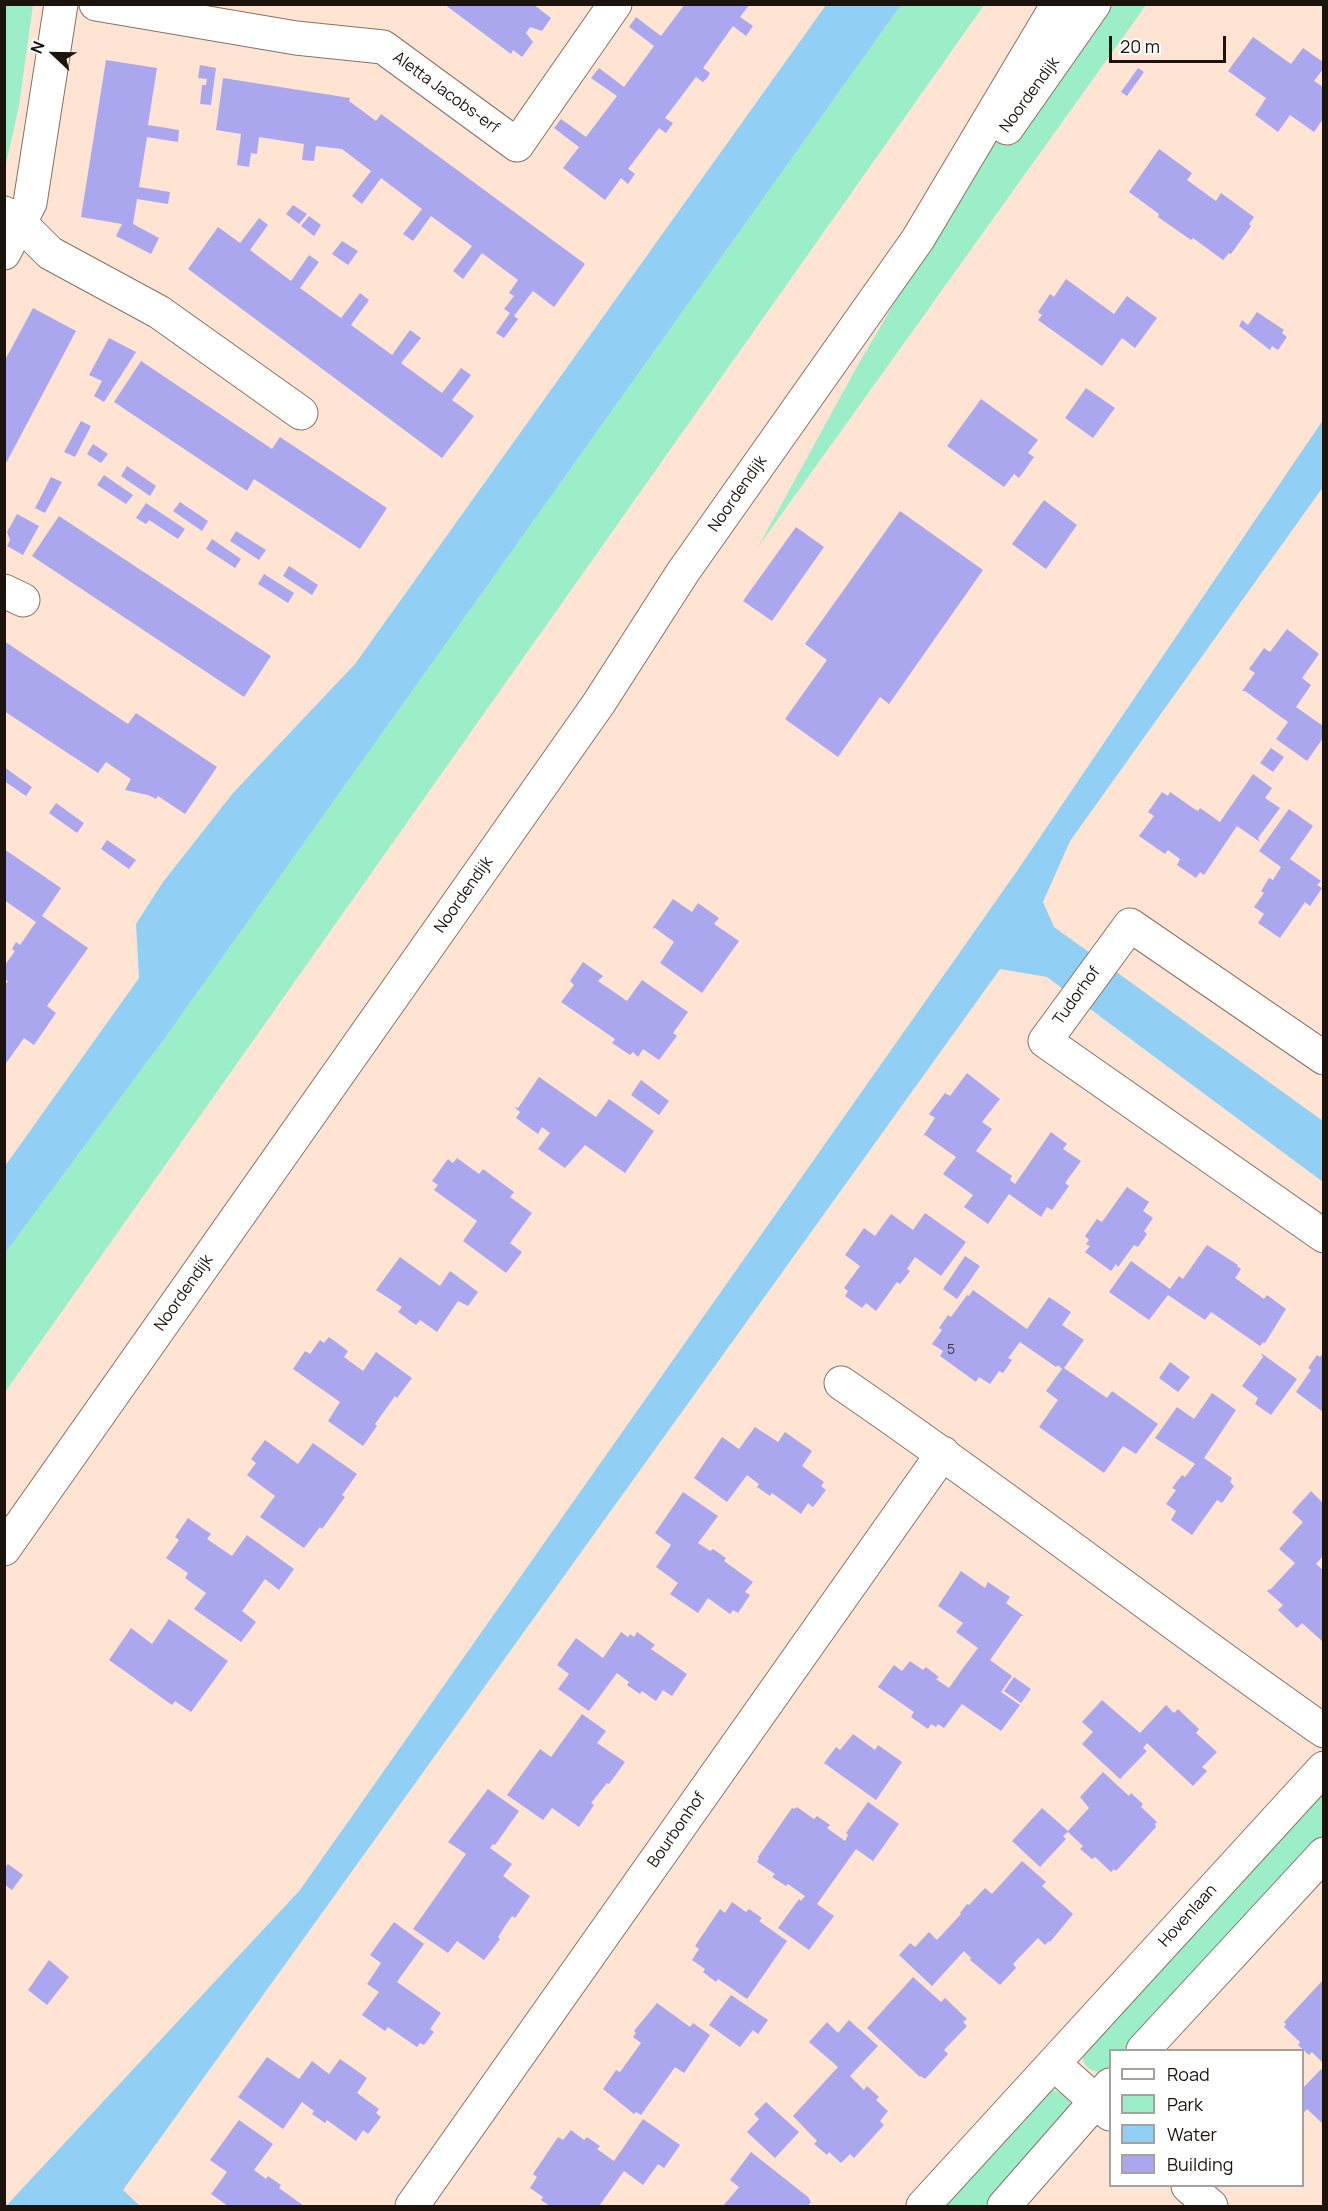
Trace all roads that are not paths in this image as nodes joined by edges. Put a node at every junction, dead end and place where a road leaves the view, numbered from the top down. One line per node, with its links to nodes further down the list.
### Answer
1 (61, 4): 6 (street)
2 (96, 4): 3 (street, Aletta Jacobs-erf)
3 (615, 4)
4 (1058, 4): 7 (street, Noordendijk)
5 (1094, 4): 7 (street, Noordendijk)
6 (12, 218): 8 (street); 9 (street)
7 (918, 238): 14 (street, Noordendijk)
8 (4, 253)
9 (302, 413)
10 (1323, 1058): 11 (street, Tudorhof)
11 (1323, 1236)
12 (841, 1383): 13 (street)
13 (943, 1453): 15 (street); 22 (street, Bourbonhof)
14 (4, 1549)
15 (1323, 1731)
16 (1323, 1768): 19 (street, Hovenlaan)
17 (1323, 1854): 18 (street)
18 (1144, 2049)
19 (1053, 2064): 20 (street); 23 (street, Hovenlaan)
20 (1106, 2100): 24 (street)
21 (1189, 2187): 25 (street)
22 (412, 2206)
23 (923, 2206)
24 (1004, 2206)
25 (1211, 2206)

